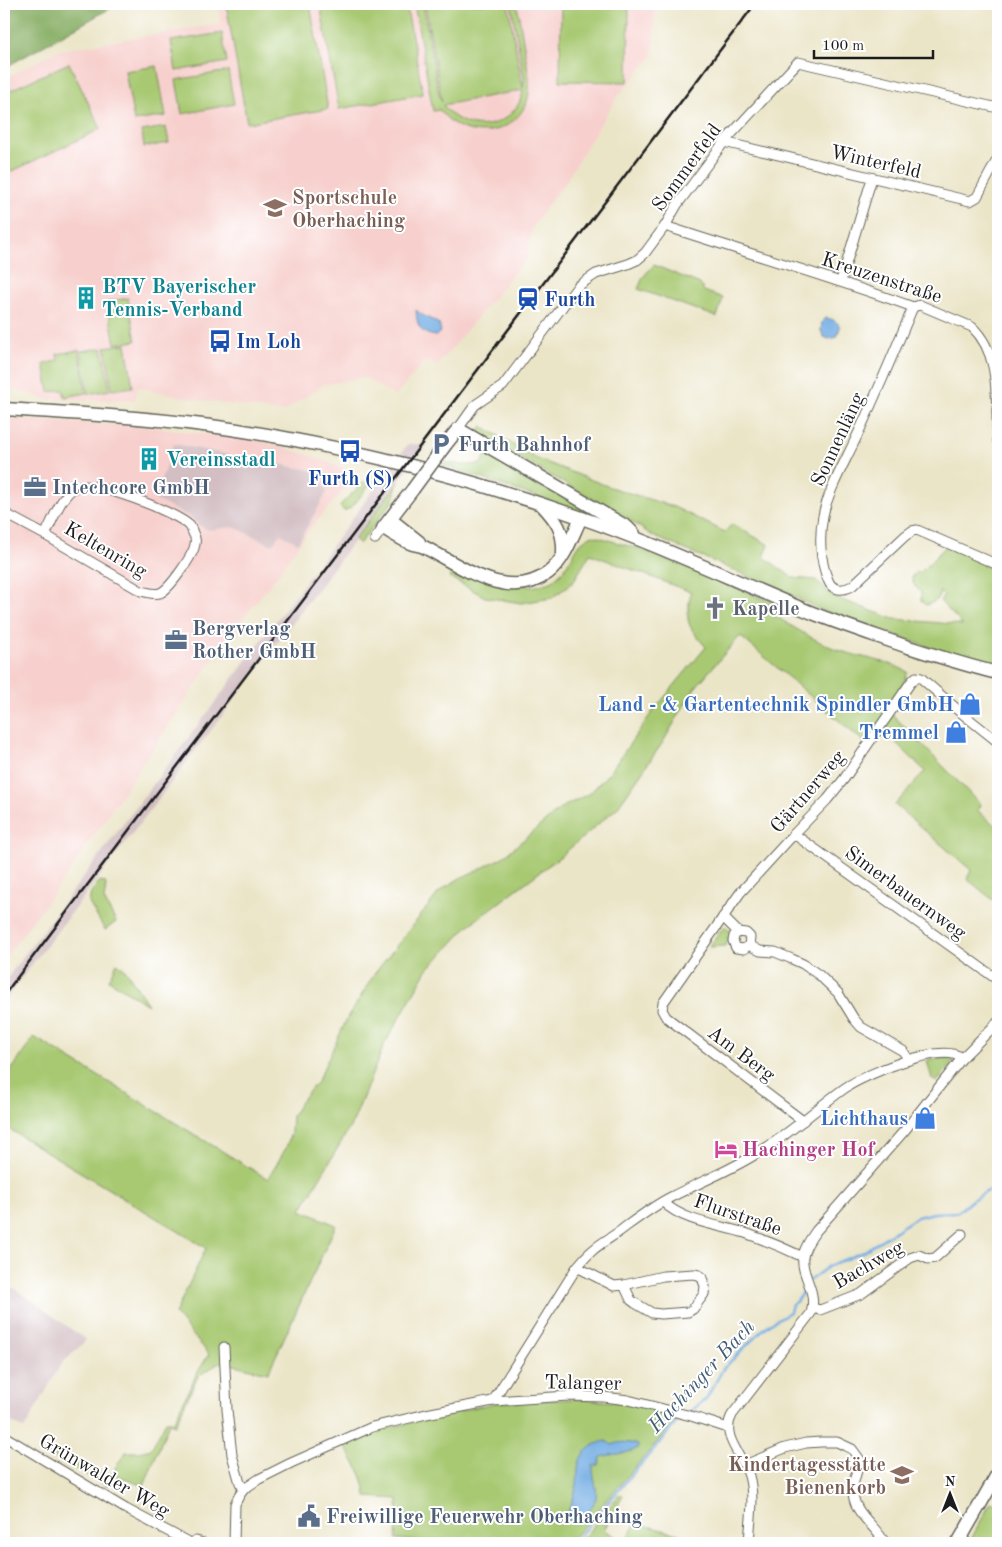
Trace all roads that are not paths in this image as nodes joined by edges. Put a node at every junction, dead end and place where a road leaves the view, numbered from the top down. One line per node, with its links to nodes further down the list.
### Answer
1 (998, 108): 2 (street, Sommerfeld)
2 (724, 142): 4 (street, Winterfeld); 5 (street, Sommerfeld)
3 (998, 158): 4 (street, Winterfeld)
4 (872, 178): 6 (street)
5 (665, 226): 6 (street, Kreuzenstraße); 9 (street, Sommerfeld)
6 (841, 281): 7 (street, Kreuzenstraße)
7 (916, 306): 10 (street, Kreuzenstraße); 19 (street, Sonnenläng)
8 (4, 409): 11 (main road)
9 (458, 429): 14 (main road, bridge); 17 (main road)
10 (998, 440)
11 (540, 504): 13 (main road); 18 (main road)
12 (4, 513): 15 (street, Keltenring)
13 (582, 518): 17 (main road); 18 (main road)
14 (387, 523): 16 (street); 18 (main road)
15 (45, 535): 15 (street, Keltenring)
16 (375, 539)
17 (639, 540): 20 (main road)
18 (562, 557)
19 (998, 565)
20 (998, 673)
21 (998, 742): 22 (street, Gärtnerweg)
22 (794, 834): 23 (street, Gärtnerweg); 26 (street, Simerbauernweg)
23 (723, 917): 24 (street); 27 (street, Gärtnerweg)
24 (738, 932): 25 (street); 25 (street)
25 (749, 945): 30 (street)
26 (998, 980)
27 (662, 1010): 31 (street, Am Berg)
28 (998, 1022): 29 (street)
29 (962, 1058): 30 (street); 34 (street)
30 (910, 1060): 31 (street)
31 (803, 1121): 32 (street)
32 (663, 1202): 34 (street, Flurstraße); 35 (street)
33 (962, 1234): 37 (street, Bachweg)
34 (803, 1257): 37 (street)
35 (577, 1267): 36 (street); 39 (street)
36 (624, 1285): 36 (street)
37 (813, 1308): 40 (street)
38 (224, 1347): 44 (street)
39 (493, 1400): 40 (street, Talanger); 44 (street, Talanger)
40 (728, 1428): 42 (street)
41 (4, 1436): 45 (street, Grünwalder Weg)
42 (745, 1465): 48 (street); 49 (street)
43 (998, 1473): 50 (main road)
44 (244, 1489): 47 (street)
45 (190, 1543): 46 (street)
46 (203, 1543)
47 (234, 1543)
48 (749, 1543)
49 (885, 1543)
50 (958, 1543)

